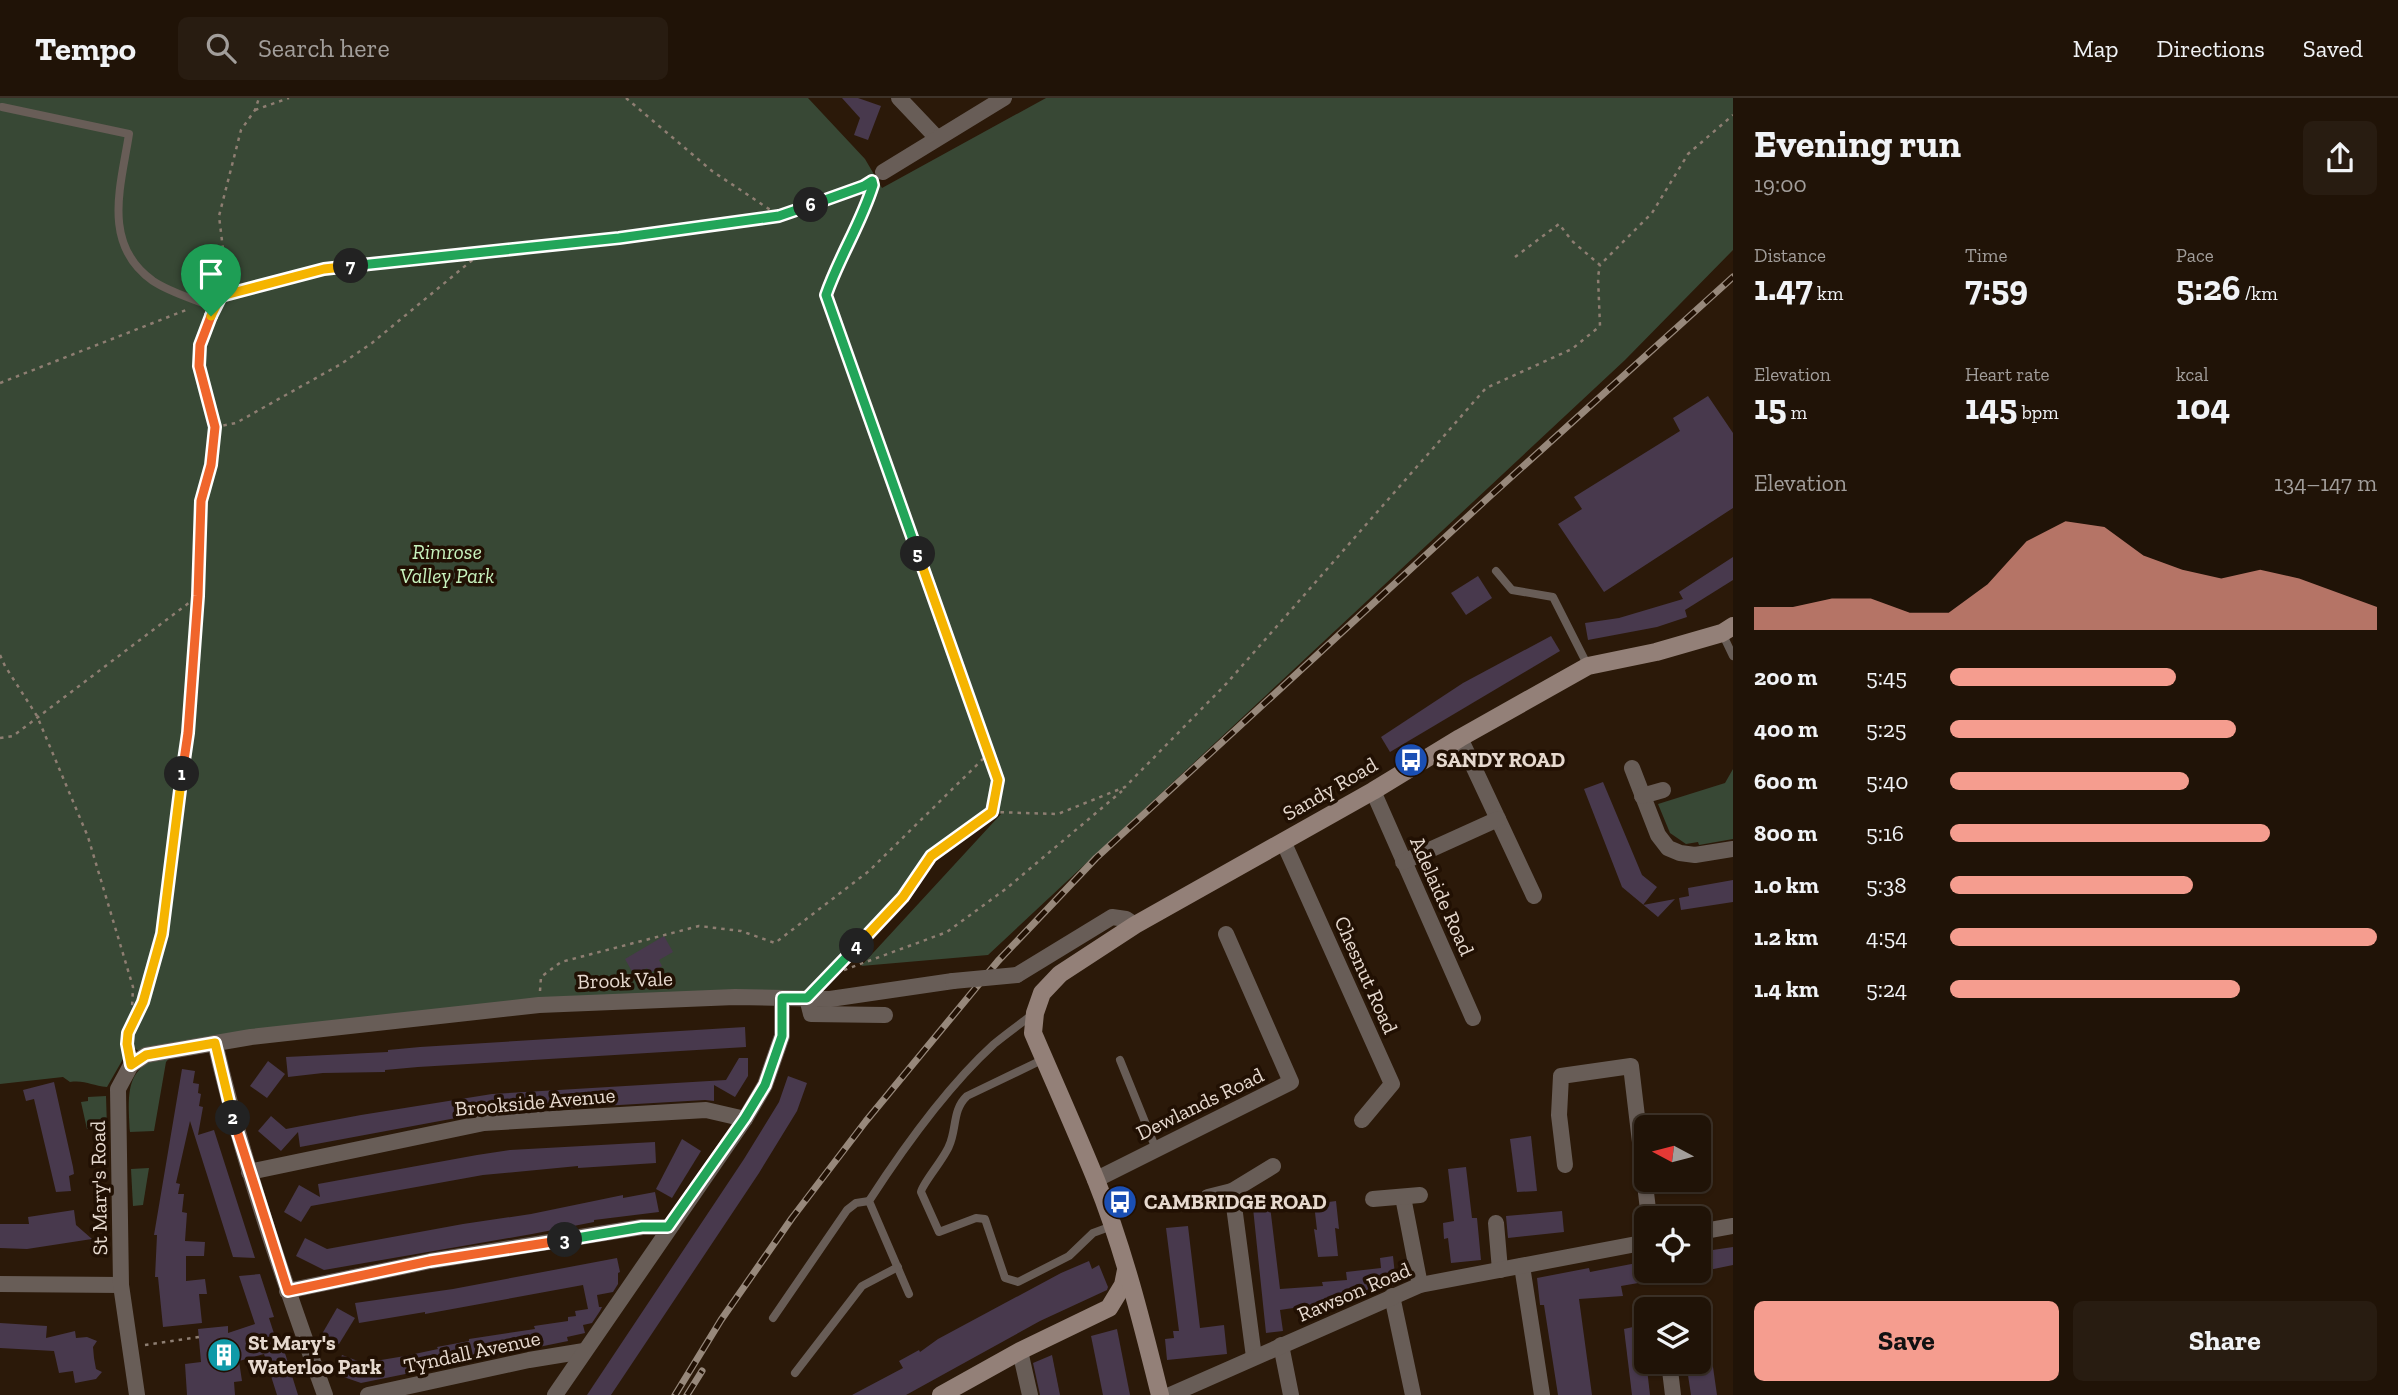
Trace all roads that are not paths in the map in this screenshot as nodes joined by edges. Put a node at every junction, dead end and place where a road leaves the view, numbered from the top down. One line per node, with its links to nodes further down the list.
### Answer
1 (899, 98): 4 (street)
2 (1004, 98): 4 (street)
3 (2, 107): 6 (lane)
4 (937, 138): 5 (street)
5 (883, 172)
6 (204, 303)
7 (1496, 571): 10 (lane)
8 (1728, 630): 9 (lane); 10 (main road, Sandy Road)
9 (1733, 656)
10 (1588, 666): 11 (main road, Sandy Road)
11 (1460, 738): 14 (main road, Sandy Road); 16 (street)
12 (1632, 768): 15 (street)
13 (1663, 790): 15 (street)
14 (1373, 791): 17 (main road, Sandy Road); 19 (street, Adelaide Road)
15 (1642, 796): 18 (street)
16 (1498, 819): 19 (street); 20 (street)
17 (1283, 841): 21 (main road, Sandy Road); 33 (street, Chesnut Road)
18 (1733, 849)
19 (1403, 862): 27 (street, Adelaide Road)
20 (1534, 896)
21 (1135, 925): 24 (street, Brook Vale, bridge); 25 (main road, Sandy Road)
22 (1226, 934): 34 (street, Dewlands Road)
23 (782, 998): 24 (street, Brook Vale); 28 (street, Brook Vale); 32 (street)
24 (807, 998): 26 (street)
25 (1035, 1013): 29 (main road); 44 (lane)
26 (885, 1015)
27 (1473, 1018)
28 (215, 1043): 31 (street, Brook Vale); 37 (street)
29 (1044, 1059): 38 (main road); 47 (lane)
30 (1120, 1060): 34 (lane)
31 (118, 1089): 57 (street, St Mary's Road)
32 (745, 1118): 37 (street, Brookside Avenue); 49 (street)
33 (1362, 1120)
34 (1156, 1149): 38 (street, Dewlands Road)
35 (1565, 1165): 45 (street)
36 (1273, 1166): 39 (street)
37 (249, 1172): 59 (street)
38 (1096, 1180): 47 (main road)
39 (1231, 1191): 41 (street); 68 (street)
40 (1420, 1195): 42 (street)
41 (1208, 1197)
42 (1403, 1197): 43 (street); 58 (street)
43 (1373, 1199)
44 (869, 1201): 53 (lane); 63 (lane)
45 (1648, 1206)
46 (1496, 1223): 55 (street)
47 (1112, 1226): 54 (main road)
48 (1733, 1226): 50 (street)
49 (668, 1227): 59 (street); 66 (street)
50 (1711, 1230)
51 (1634, 1244): 52 (street, Rawson Road)
52 (1522, 1266): 55 (street, Rawson Road); 81 (street)
53 (898, 1267): 60 (lane); 69 (lane)
54 (1126, 1268): 62 (main road); 64 (main road)
55 (1500, 1270): 58 (street, Rawson Road)
56 (0, 1284): 57 (street)
57 (121, 1285): 71 (street, St Mary's Road)
58 (1420, 1285): 61 (street, Rawson Road)
59 (288, 1291): 72 (street)
60 (909, 1294)
61 (1392, 1296): 65 (street, Rawson Road); 80 (street)
62 (1109, 1308): 64 (main road); 67 (main road)
63 (773, 1318)
64 (1142, 1322): 77 (main road)
65 (1281, 1345): 68 (street, Rawson Road); 79 (street)
66 (584, 1351): 73 (street, Tyndall Avenue); 74 (street)
67 (1020, 1351): 75 (main road); 76 (street)
68 (1254, 1357): 78 (street, Rawson Road)
69 (795, 1373)
70 (1670, 1374): 82 (street)
71 (138, 1395)
72 (325, 1395)
73 (368, 1395)
74 (555, 1395)
75 (942, 1395)
76 (1030, 1395)
77 (1160, 1395)
78 (1170, 1395)
79 (1291, 1395)
80 (1413, 1395)
81 (1542, 1395)
82 (1673, 1395)

